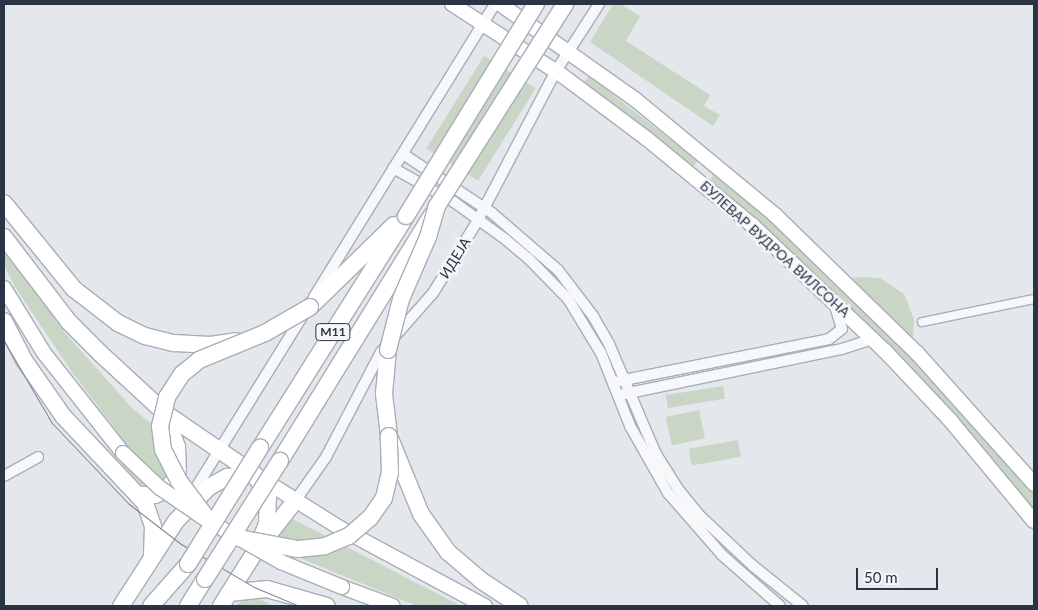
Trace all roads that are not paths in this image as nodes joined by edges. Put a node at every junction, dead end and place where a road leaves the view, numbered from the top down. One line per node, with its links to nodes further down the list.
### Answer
1 (452, 4): 7 (main road, БУЛЕВАР ВУДРОА ВИЛСОНА)
2 (495, 4): 7 (street)
3 (500, 4): 8 (main road, БУЛЕВАР ВУДРОА ВИЛСОНА)
4 (536, 4): 15 (main road, M11, bridge)
5 (565, 4): 13 (main road, M11, bridge)
6 (599, 4): 8 (street, ИДЕЈА)
7 (483, 23): 9 (main road, БУЛЕВАР ВУДРОА ВИЛСОНА); 10 (street)
8 (569, 51): 9 (street, ИДЕЈА); 35 (main road, БУЛЕВАР ВУДРОА ВИЛСОНА)
9 (556, 71): 14 (street, ИДЕЈА); 20 (main road, БУЛЕВАР ВУДРОА ВИЛСОНА)
10 (402, 154): 11 (street); 14 (street)
11 (393, 168): 16 (street); 31 (street)
12 (4, 203): 24 (main road)
13 (437, 206): 30 (main road, bridge); 45 (main road, M11, bridge)
14 (486, 208): 16 (street, ИДЕЈА); 25 (street)
15 (406, 216): 24 (main road, bridge); 44 (main road, M11, bridge)
16 (478, 220): 26 (street); 37 (street, ИДЕЈА)
17 (4, 237): 29 (main road)
18 (4, 288): 40 (main road, bridge)
19 (1034, 299): 22 (street)
20 (832, 300): 23 (main road, БУЛЕВАР ВУДРОА ВИЛСОНА); 25 (street)
21 (4, 321): 36 (main road)
22 (922, 322)
23 (872, 338): 27 (street); 39 (main road, БУЛЕВАР ВУДРОА ВИЛСОНА)
24 (242, 340): 40 (main road, bridge)
25 (625, 380): 26 (street); 27 (street)
26 (614, 383): 28 (street)
27 (630, 392): 28 (street); 57 (street)
28 (618, 395): 56 (street)
29 (165, 412): 31 (main road); 36 (main road)
30 (389, 436): 41 (main road, bridge); 47 (main road)
31 (218, 452): 33 (main road); 38 (street)
32 (38, 457): 34 (street)
33 (254, 474): 37 (main road); 38 (main road); 42 (main road)
34 (4, 476)
35 (1034, 484)
36 (138, 495): 43 (main road)
37 (295, 501): 42 (main road); 55 (main road)
38 (176, 521): 43 (main road)
39 (1034, 521)
40 (210, 522): 41 (main road, bridge)
41 (239, 538): 54 (main road, bridge)
42 (256, 552): 46 (main road)
43 (152, 556): 48 (main road)
44 (188, 564): 49 (main road); 50 (main road, M11)
45 (205, 579): 51 (main road, M11); 52 (main road)
46 (225, 600): 53 (main road)
47 (514, 603)
48 (121, 606)
49 (151, 606)
50 (162, 606)
51 (188, 606)
52 (194, 606)
53 (327, 606)
54 (393, 606)
55 (485, 606)
56 (780, 606)
57 (803, 606)

